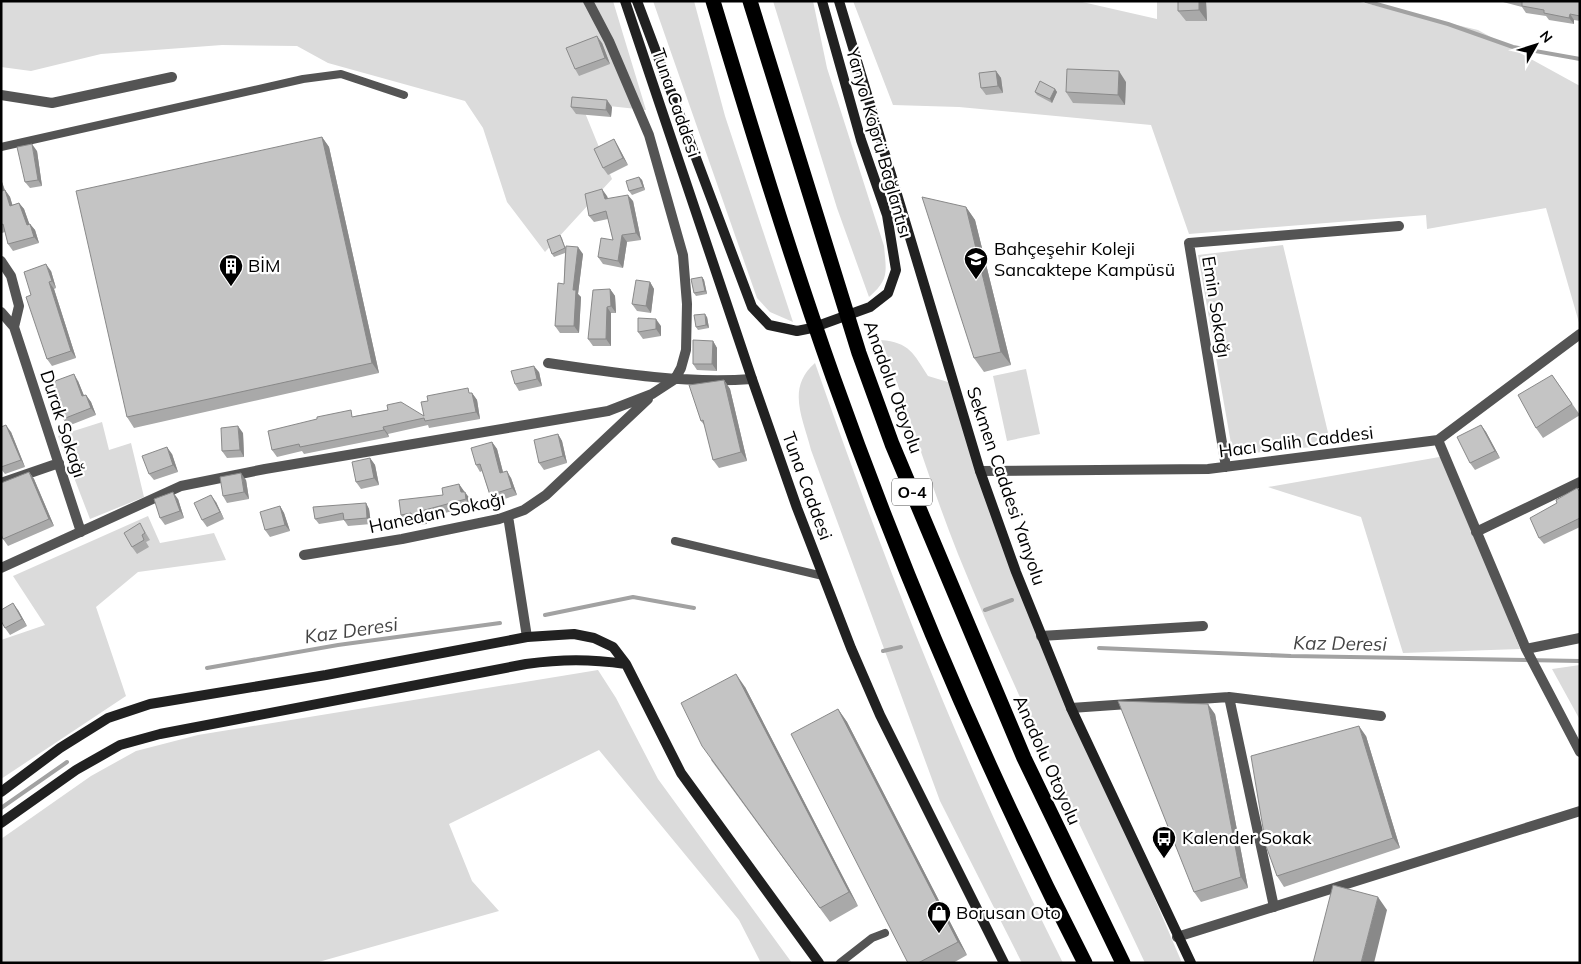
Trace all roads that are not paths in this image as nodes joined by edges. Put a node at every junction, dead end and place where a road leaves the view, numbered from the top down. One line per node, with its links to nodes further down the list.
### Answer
1 (588, 1): 18 (street)
2 (625, 1): 19 (main road, Tuna Caddesi)
3 (636, 1): 6 (main road, Yanyol Köprü Bağlantısı)
4 (713, 1): 53 (highway, O-4)
5 (750, 1): 54 (highway, Anadolu Otoyolu / O-4)
6 (822, 1)
7 (839, 1): 24 (main road, Sekmen Caddesi Yanyolu)
8 (172, 77): 9 (street)
9 (1, 95)
10 (404, 95): 11 (lane)
11 (1, 147)
12 (1399, 226): 23 (street, Emin Sokağı)
13 (1, 261): 15 (street, Durak Sokağı)
14 (1, 312): 15 (street, Durak Sokağı)
15 (14, 327): 22 (street, Durak Sokağı)
16 (1580, 334): 21 (street, Hacı Salih Caddesi)
17 (548, 363): 18 (street)
18 (675, 378): 19 (street); 20 (street)
19 (752, 379): 33 (main road, Tuna Caddesi)
20 (652, 394): 27 (street, Hanedan Sokağı); 28 (street)
21 (1438, 440): 23 (street, Hacı Salih Caddesi); 29 (street)
22 (59, 463): 26 (street); 28 (street, Durak Sokağı)
23 (1226, 467): 24 (street, Hacı Salih Caddesi)
24 (980, 471): 35 (main road, Sekmen Caddesi Yanyolu)
25 (1580, 482): 29 (street)
26 (1, 483)
27 (508, 516): 31 (street, Hanedan Sokağı); 36 (street)
28 (81, 532): 32 (street)
29 (1476, 532): 38 (street)
30 (675, 541): 33 (lane)
31 (304, 554)
32 (1, 568)
33 (823, 576): 52 (main road, Tuna Caddesi)
34 (1203, 626): 35 (street)
35 (1041, 636): 41 (main road, Sekmen Caddesi Yanyolu)
36 (527, 637): 39 (main road); 44 (main road)
37 (1580, 638): 38 (street)
38 (1526, 652): 43 (street)
39 (626, 664): 46 (main road); 50 (main road)
40 (1229, 697): 41 (street); 42 (street); 47 (street)
41 (1071, 708): 49 (main road, Sekmen Caddesi Yanyolu)
42 (1381, 716)
43 (1580, 752)
44 (1, 792)
45 (1580, 811): 47 (street)
46 (1, 823)
47 (1274, 907): 49 (street)
48 (885, 933): 51 (lane)
49 (1177, 937): 55 (main road, Sekmen Caddesi Yanyolu)
50 (819, 963)
51 (840, 963)
52 (1004, 963)
53 (1085, 963)
54 (1123, 963)
55 (1191, 963)

